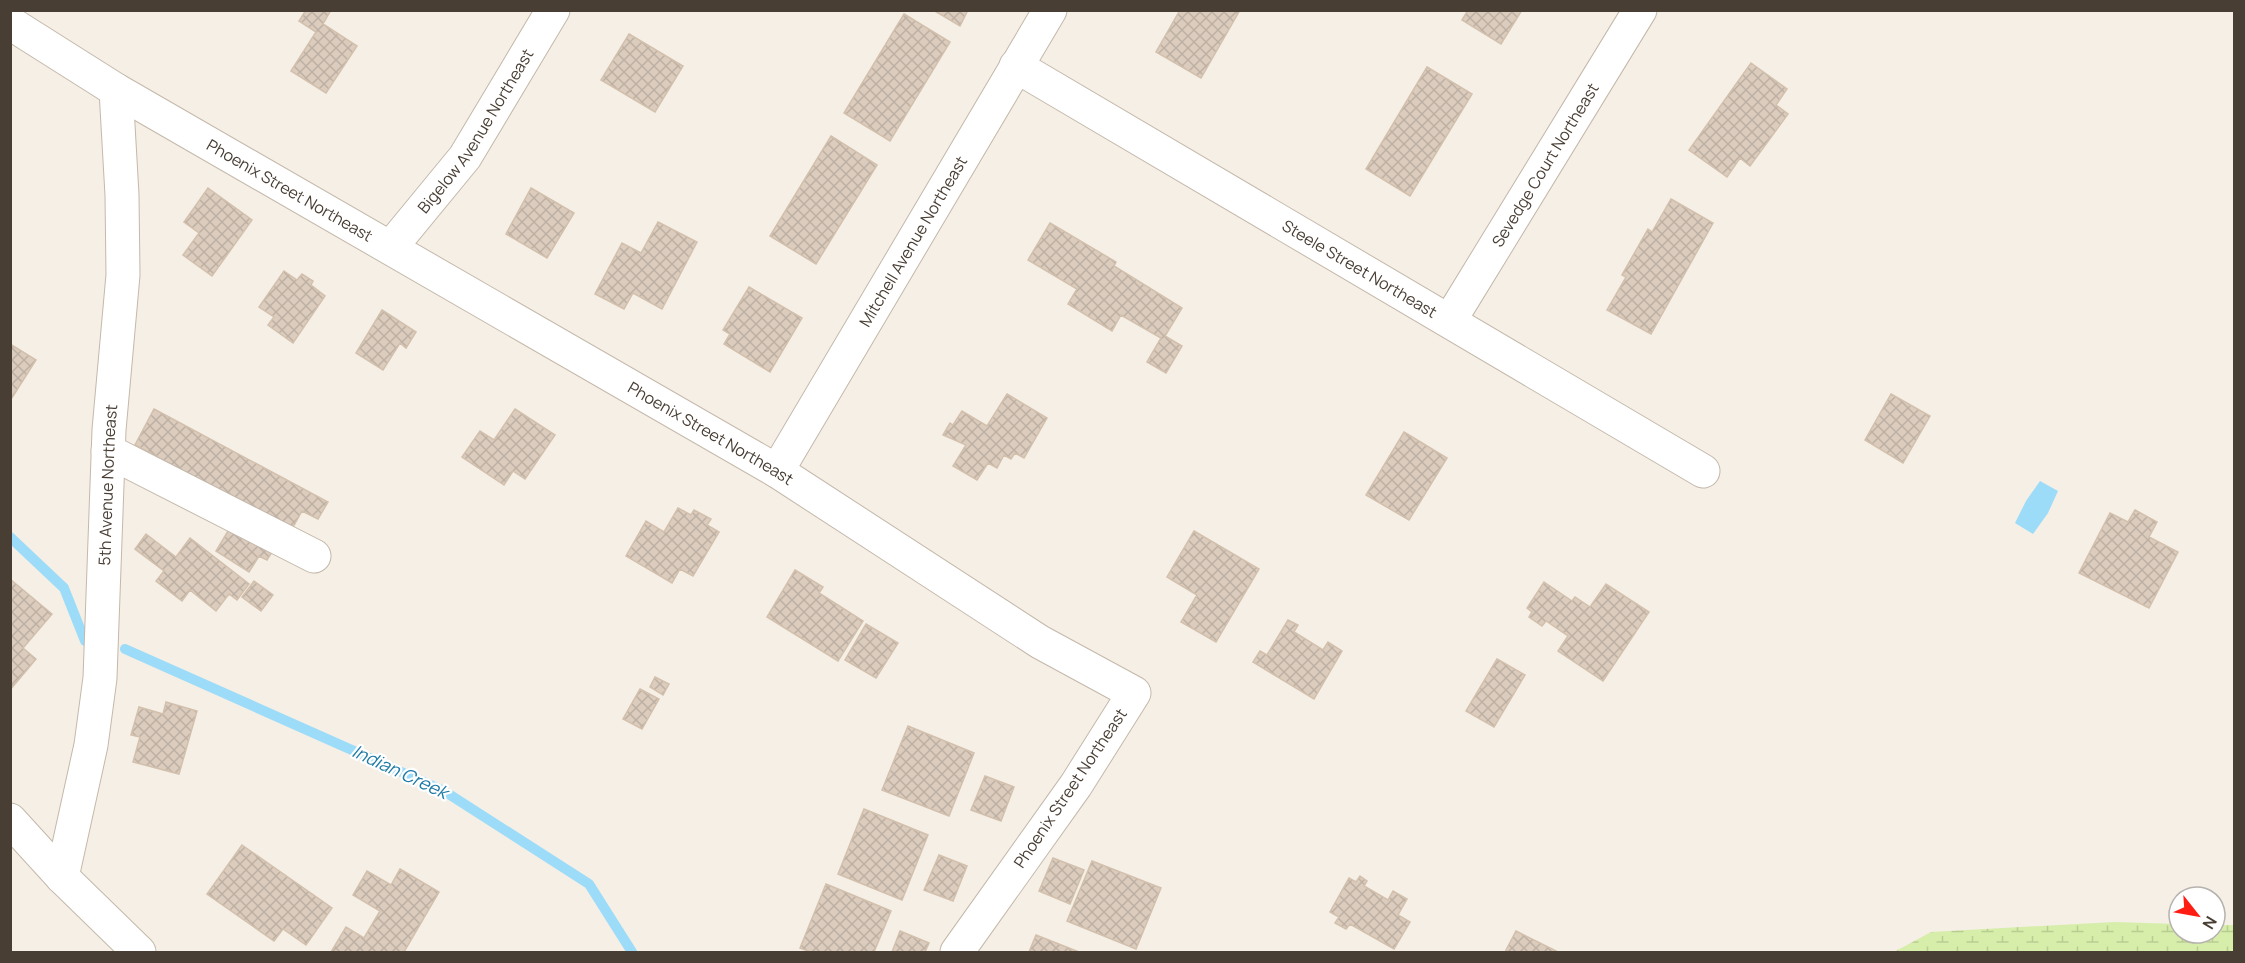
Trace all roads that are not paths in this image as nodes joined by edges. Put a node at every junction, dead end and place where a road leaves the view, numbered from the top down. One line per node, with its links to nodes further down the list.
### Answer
1 (553, 10): 7 (street, Bigelow Avenue Northeast)
2 (1050, 10): 5 (street, Mitchell Avenue Northeast)
3 (1640, 10): 8 (street, Sevedge Court Northeast)
4 (10, 23): 6 (street, Phoenix Street Northeast)
5 (1016, 66): 8 (street, Steele Street Northeast); 10 (street, Mitchell Avenue Northeast)
6 (116, 90): 7 (street, Phoenix Street Northeast); 9 (street, 5th Avenue Northeast)
7 (391, 247): 10 (street, Phoenix Street Northeast)
8 (1450, 320): 11 (street, Steele Street Northeast)
9 (108, 452): 12 (street); 14 (street, 5th Avenue Northeast)
10 (777, 471): 16 (street, Phoenix Street Northeast)
11 (1703, 471)
12 (314, 556)
13 (10, 820): 14 (street)
14 (62, 877): 15 (street)
15 (139, 952)
16 (957, 952)

